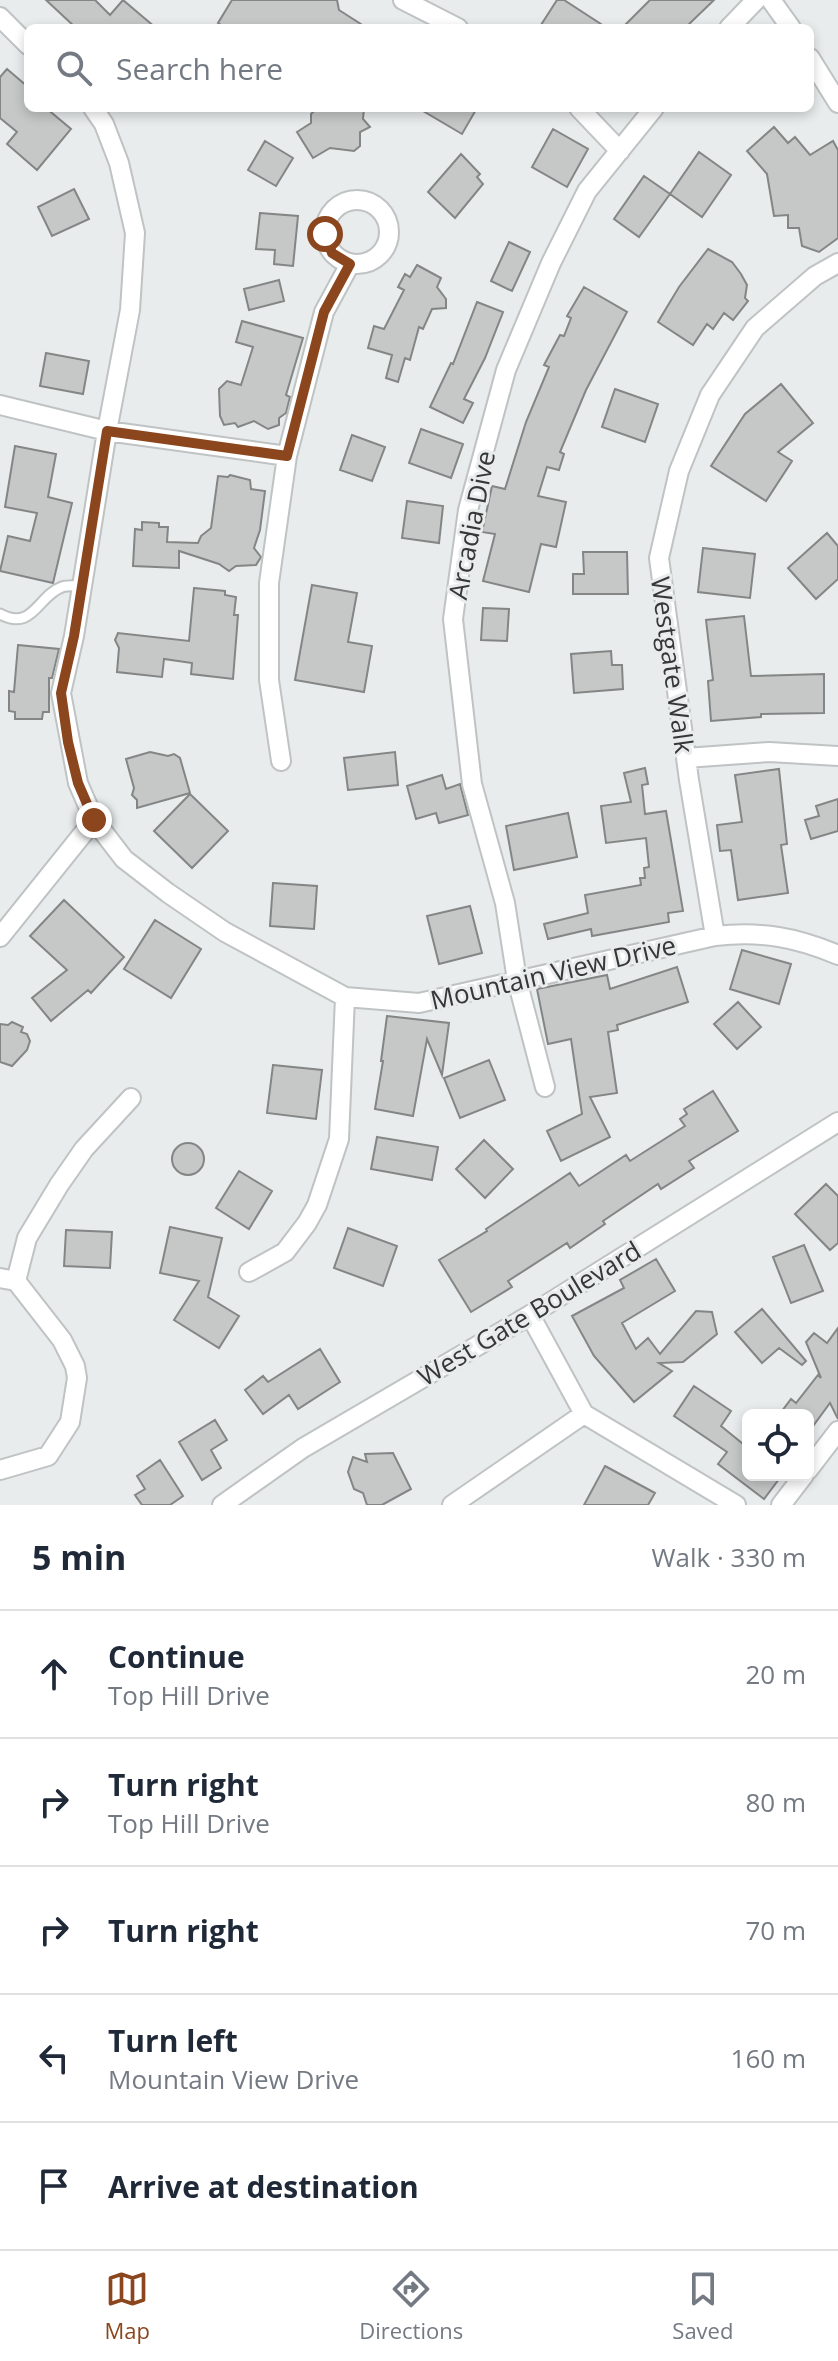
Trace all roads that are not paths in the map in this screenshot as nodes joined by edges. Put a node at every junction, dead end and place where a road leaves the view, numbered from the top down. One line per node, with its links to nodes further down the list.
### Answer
1 (403, 0): 5 (street)
2 (756, 0): 6 (street)
3 (771, 0): 7 (street)
4 (0, 17): 8 (street)
5 (450, 24)
6 (733, 24)
7 (788, 24)
8 (24, 41)
9 (814, 64): 10 (street)
10 (838, 103)
11 (96, 112): 18 (street, Mountain View Drive)
12 (583, 112): 14 (street)
13 (651, 112): 14 (street, Arcadia Dive)
14 (620, 151): 29 (street, Arcadia Dive)
15 (838, 263): 23 (street, Westgate Walk)
16 (350, 264): 19 (street)
17 (0, 405): 18 (street)
18 (107, 431): 19 (street); 20 (street, Mountain View Drive)
19 (287, 456): 24 (street)
20 (82, 586): 21 (lane); 25 (street, Mountain View Drive)
21 (0, 614)
22 (838, 756): 23 (street)
23 (686, 758): 26 (street, Westgate Walk)
24 (281, 761)
25 (94, 820): 27 (street); 30 (street, Mountain View Drive)
26 (715, 936): 28 (street, Mountain View Drive); 29 (street, Mountain View Drive)
27 (0, 937)
28 (838, 955)
29 (517, 980): 30 (street, Mountain View Drive); 31 (street, Arcadia Dive)
30 (345, 997): 34 (street)
31 (545, 1087)
32 (131, 1098): 35 (street)
33 (838, 1122): 36 (street, West Gate Boulevard)
34 (249, 1272)
35 (8, 1280): 40 (street)
36 (530, 1315): 37 (street); 42 (street, West Gate Boulevard)
37 (584, 1414): 43 (street); 44 (street)
38 (838, 1431): 39 (street)
39 (814, 1462)
40 (0, 1470)
41 (799, 1481): 45 (street)
42 (222, 1505)
43 (452, 1505)
44 (736, 1505)
45 (781, 1505)

